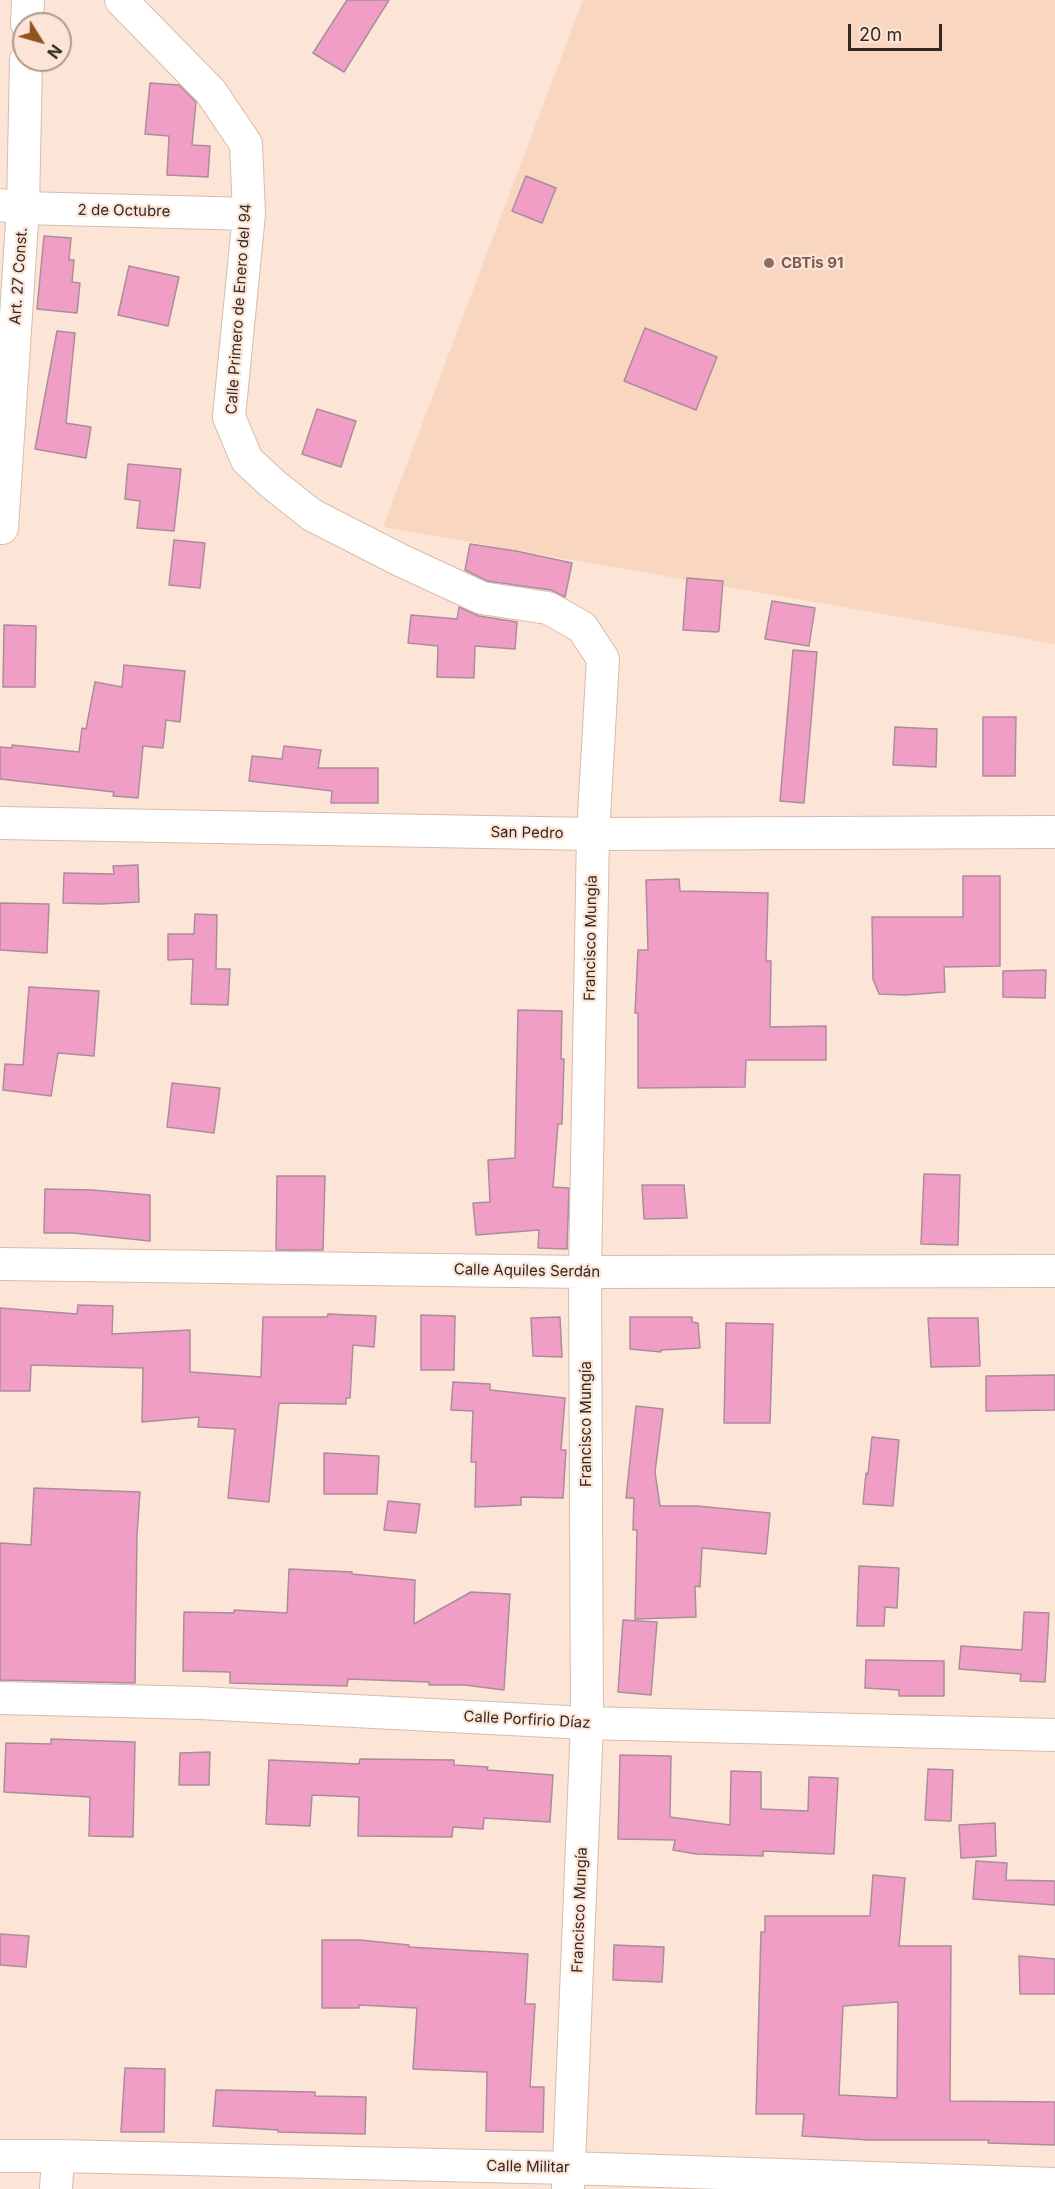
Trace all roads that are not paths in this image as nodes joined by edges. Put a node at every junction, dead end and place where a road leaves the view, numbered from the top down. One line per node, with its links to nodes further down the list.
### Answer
1 (121, 0): 4 (street, Calle Primero de Enero del 94)
2 (25, 72): 3 (street, Art. 27 Const.)
3 (12, 207): 4 (street, 2 de Octubre); 5 (street, Art. 27 Const.)
4 (249, 214): 6 (street, Calle Primero de Enero del 94)
5 (2, 528)
6 (603, 659): 9 (street, Francisco Mungía)
7 (0, 823): 9 (street, San Pedro)
8 (1055, 832): 9 (street, San Pedro)
9 (593, 834): 12 (street, Francisco Mungía)
10 (0, 1264): 12 (street, Calle Aquiles Serdán)
11 (1055, 1271): 12 (street, Calle Aquiles Serdán)
12 (585, 1272): 14 (street, Francisco Mungía)
13 (0, 1698): 14 (street, Calle Porfirio Díaz)
14 (587, 1723): 15 (street, Calle Porfirio Díaz); 18 (street, Francisco Mungía)
15 (1055, 1735)
16 (0, 2156): 17 (street, Calle Militar)
17 (58, 2156): 18 (street, Calle Militar); 20 (street)
18 (568, 2178): 19 (street, Calle Militar)
19 (1055, 2184)
20 (56, 2189)

